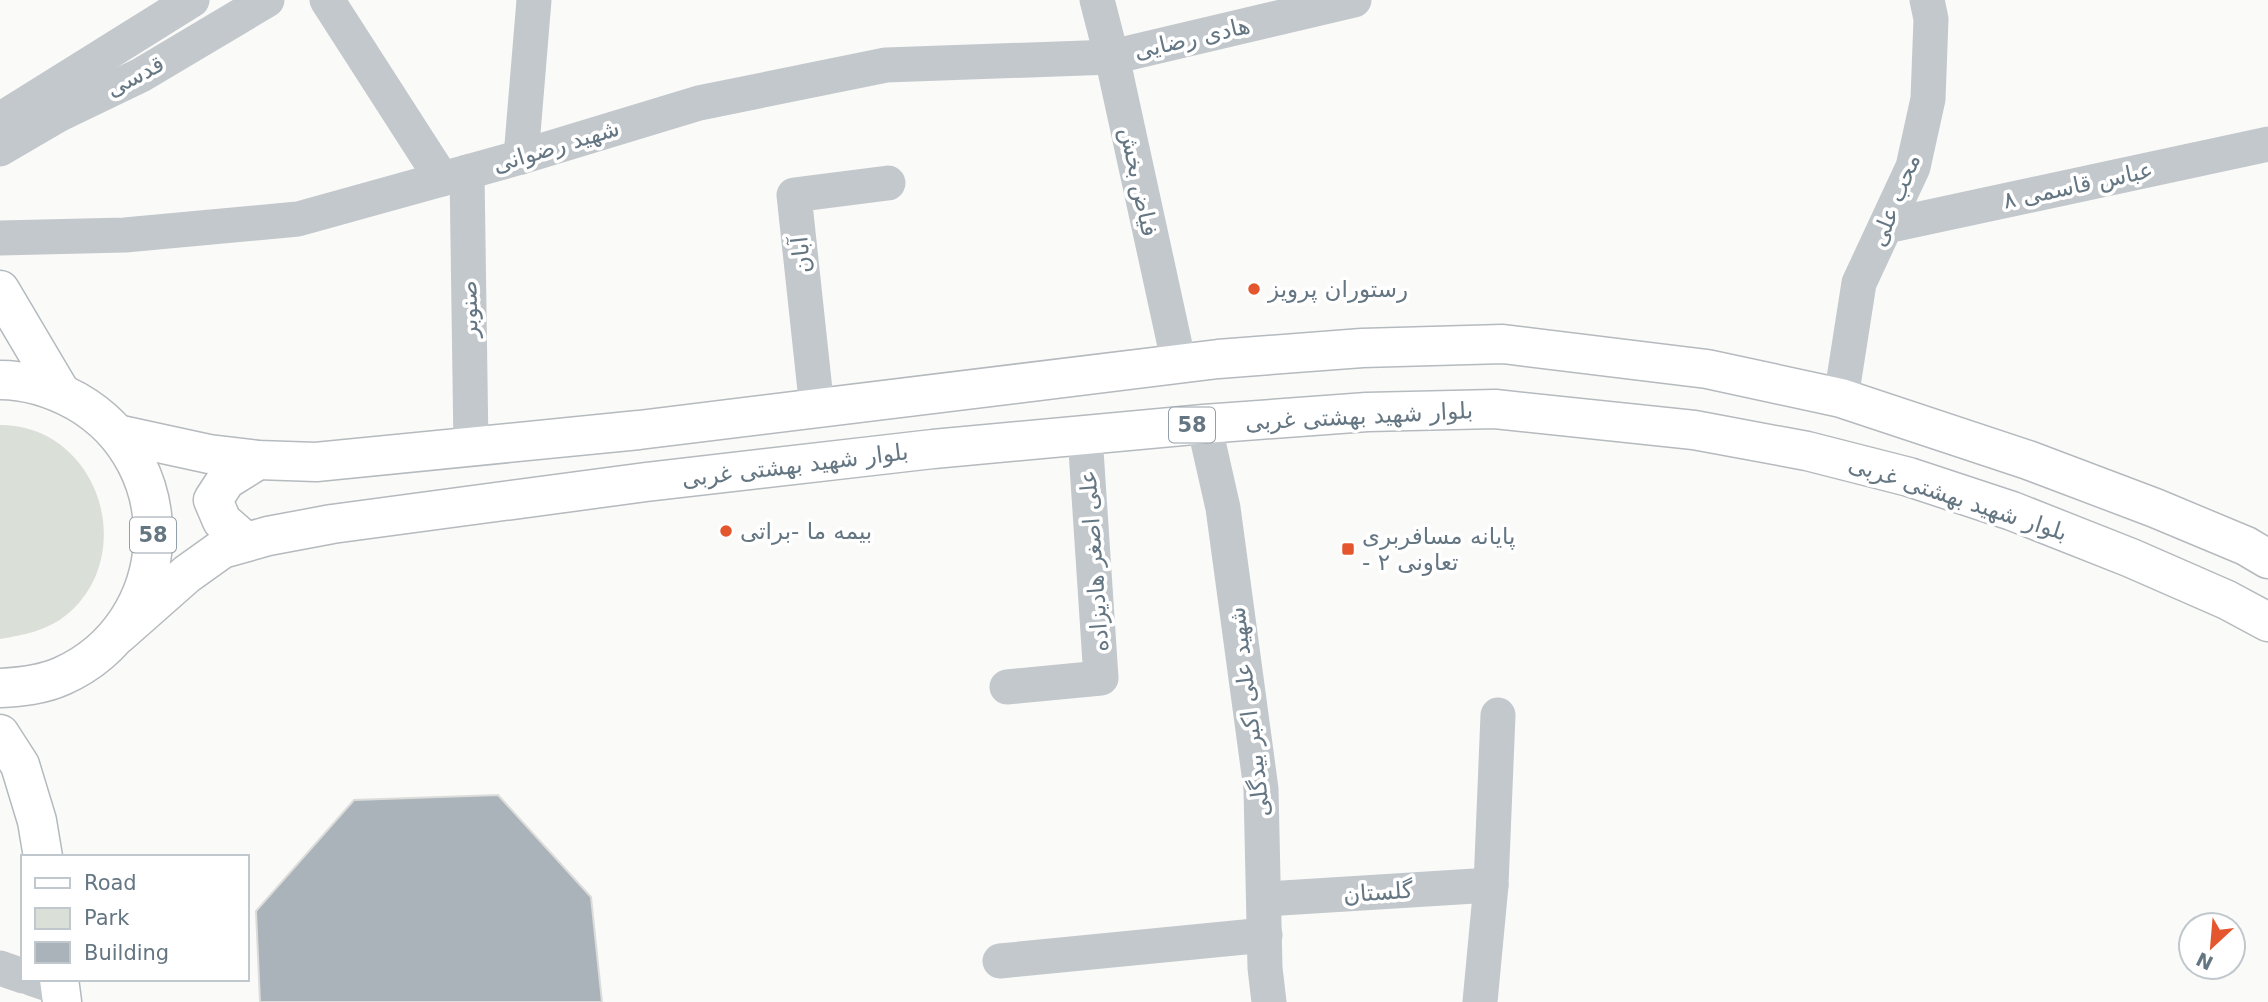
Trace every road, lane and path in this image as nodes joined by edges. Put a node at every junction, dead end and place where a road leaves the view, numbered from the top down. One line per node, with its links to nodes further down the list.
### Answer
1 (192, 0): 9 (street, قدسی)
2 (267, 0): 11 (street, قدسی)
3 (327, 0): 13 (street)
4 (534, 0): 12 (street)
5 (1097, 0): 8 (street, فیاض بخش)
6 (1354, 0): 8 (street, هادی رضایی)
7 (1927, 0): 15 (street, محب علی)
8 (1112, 57): 12 (street, شهید رضوانی); 18 (street, فیاض بخش)
9 (0, 120)
10 (2268, 144): 15 (street, عباس قاسمی ۸)
11 (0, 149)
12 (521, 157): 13 (street, شهید رضوانی)
13 (455, 175): 16 (street, شهید رضوانی); 26 (street, صنوبر)
14 (888, 183): 22 (street, آبان)
15 (1887, 226): 21 (street, محب علی)
16 (0, 238)
17 (0, 290): 20 (main road)
18 (1179, 364): 21 (main road); 22 (main road)
19 (0, 380): 20 (main road, 58)
20 (61, 393): 24 (main road, 58)
21 (1841, 398): 29 (main road)
22 (817, 409): 26 (main road)
23 (1204, 424): 25 (main road, بلوار شهید بهشتی غربی / 58); 30 (main road, بلوار شهید بهشتی غربی / 58); 38 (street, شهید علی اکبر بیدگلی)
24 (117, 434): 27 (main road); 31 (main road, 58)
25 (1086, 435): 28 (main road, بلوار شهید بهشتی غربی / 58); 32 (street, علی اصغر هادیزاده)
26 (471, 447): 27 (main road)
27 (258, 460): 28 (main road)
28 (246, 542): 31 (main road, بلوار شهید بهشتی غربی / 58)
29 (2268, 559)
30 (2268, 622)
31 (119, 634): 33 (main road, 58)
32 (1007, 687)
33 (0, 688)
34 (1498, 715): 37 (street)
35 (0, 734): 36 (main road)
36 (43, 855)
37 (1491, 885): 38 (street, گلستان); 44 (street)
38 (1265, 899): 39 (street, شهید علی اکبر بیدگلی)
39 (1265, 935): 40 (street); 43 (street, شهید علی اکبر بیدگلی)
40 (1000, 961)
41 (0, 968): 42 (street)
42 (21, 975)
43 (1269, 1002)
44 (1480, 1002)

